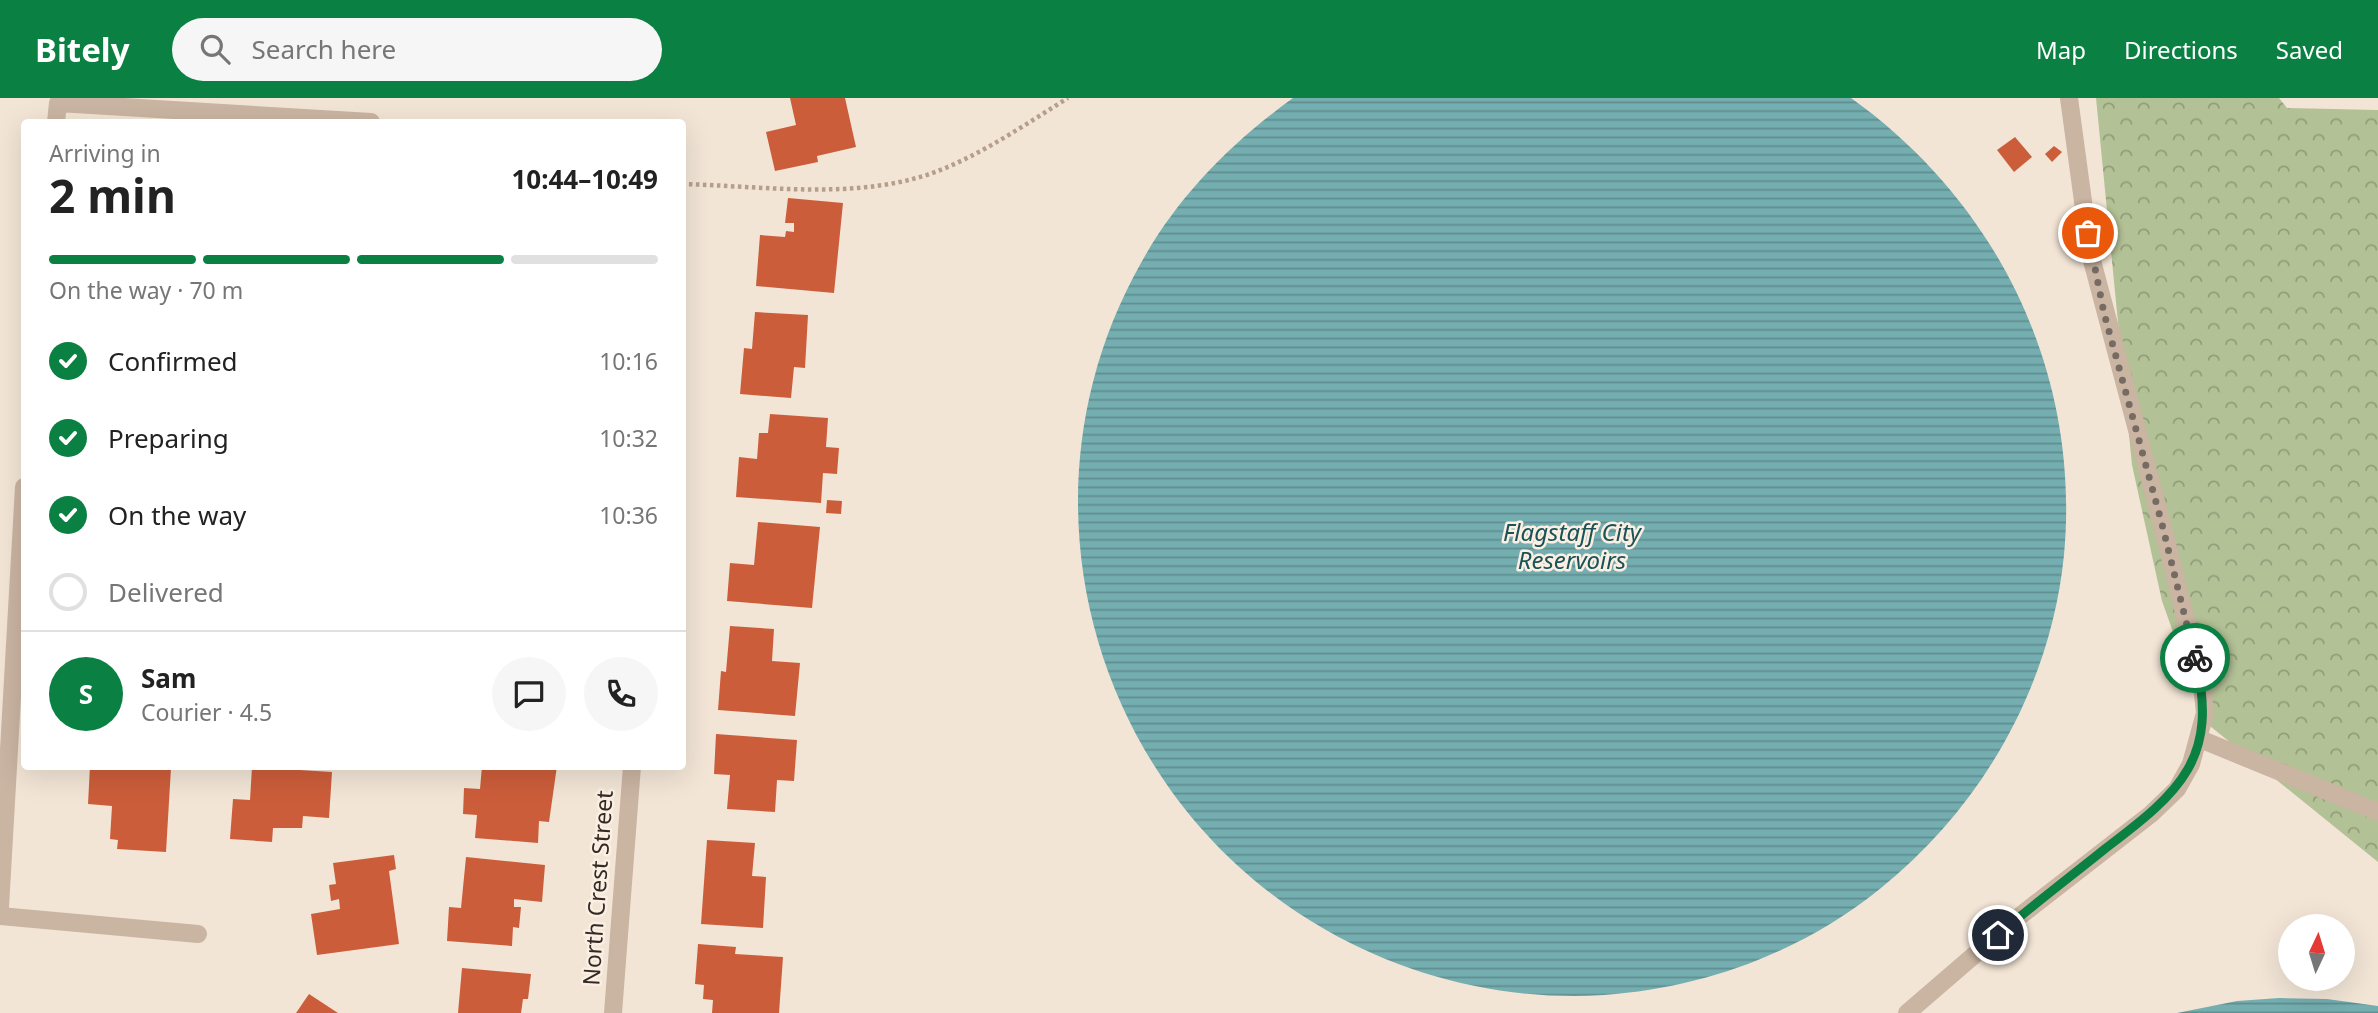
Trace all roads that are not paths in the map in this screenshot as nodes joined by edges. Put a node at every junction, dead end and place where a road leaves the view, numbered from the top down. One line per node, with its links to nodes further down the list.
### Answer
1 (2069, 98): 5 (street)
2 (56, 119): 3 (street)
3 (322, 119)
4 (21, 540): 8 (street)
5 (2200, 739): 7 (street); 12 (street)
6 (632, 770): 11 (street, North Crest Street)
7 (2378, 812)
8 (0, 907)
9 (0, 916): 10 (street)
10 (198, 934)
11 (613, 1013)
12 (1907, 1013)

